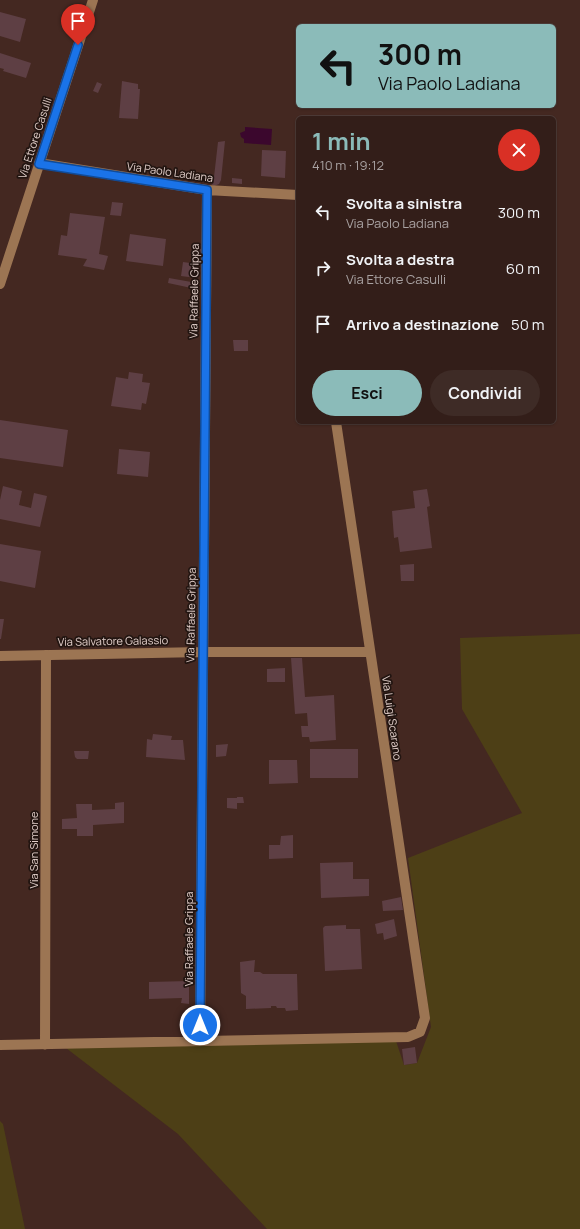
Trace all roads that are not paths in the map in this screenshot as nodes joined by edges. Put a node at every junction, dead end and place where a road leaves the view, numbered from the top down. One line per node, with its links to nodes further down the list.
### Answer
1 (93, 0): 2 (street, Via Ettore Casulli)
2 (39, 164): 3 (street, Via Paolo Ladiana); 5 (street, Via Ettore Casulli)
3 (207, 190): 4 (street, Via Paolo Ladiana); 7 (street, Via Raffaele Grippa)
4 (296, 195)
5 (0, 284)
6 (336, 424): 8 (street, Via Luigi Scarano)
7 (202, 652): 8 (street, Via Salvatore Galassio); 9 (street, Via Salvatore Galassio); 11 (street, Via Raffaele Grippa)
8 (370, 652): 11 (street, Via Luigi Scarano)
9 (46, 655): 10 (street, Via Salvatore Galassio); 13 (street, Via San Simone)
10 (0, 656)
11 (200, 1041): 13 (street)
12 (0, 1045): 13 (street)
13 (45, 1045)

